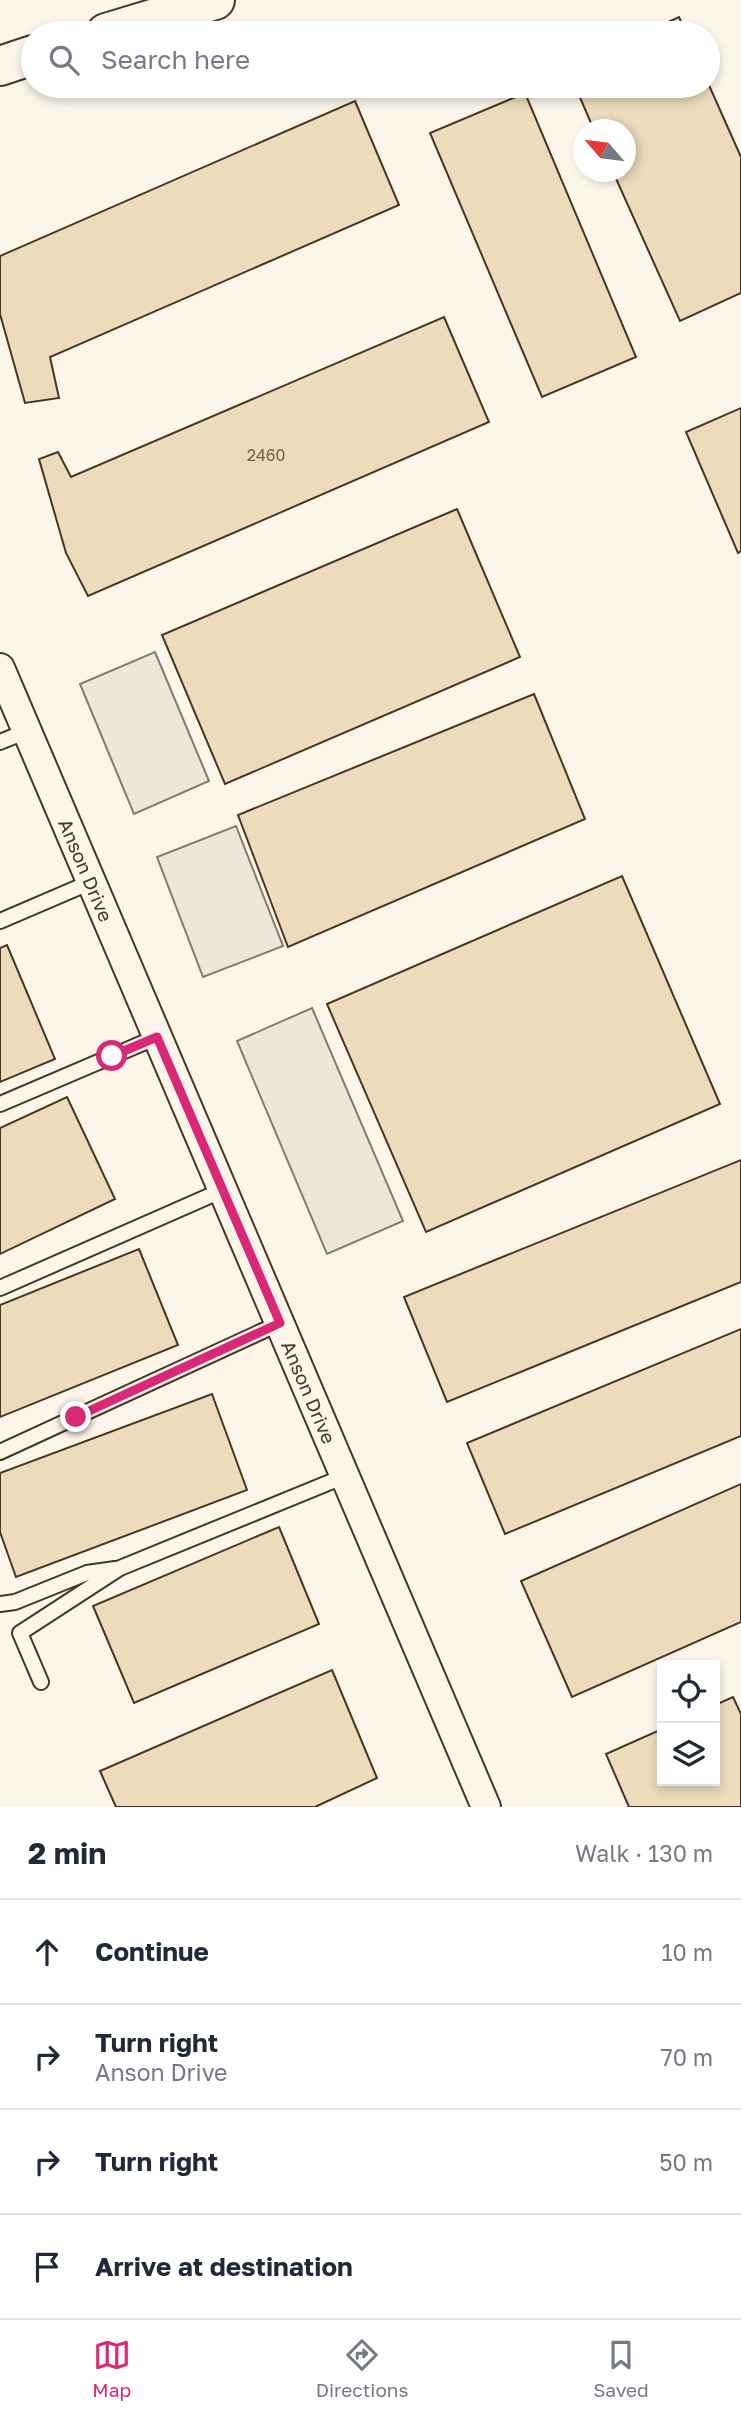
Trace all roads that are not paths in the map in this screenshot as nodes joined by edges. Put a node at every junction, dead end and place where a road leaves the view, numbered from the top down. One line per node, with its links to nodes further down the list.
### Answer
1 (215, 0): 2 (main road)
2 (156, 8): 3 (main road)
3 (130, 21)
4 (21, 59): 5 (main road)
5 (0, 65)
6 (0, 668): 7 (street, Anson Drive)
7 (27, 731): 8 (lane); 9 (street, Anson Drive)
8 (0, 742)
9 (91, 882): 10 (lane); 11 (street, Anson Drive)
10 (0, 921)
11 (157, 1037): 12 (lane); 13 (street, Anson Drive)
12 (0, 1104)
13 (223, 1190): 14 (lane); 15 (street, Anson Drive)
14 (0, 1288)
15 (280, 1323): 16 (lane); 17 (street, Anson Drive)
16 (0, 1452)
17 (345, 1476): 18 (lane); 21 (street, Anson Drive)
18 (120, 1569): 19 (lane); 20 (lane)
19 (0, 1604)
20 (41, 1682)
21 (486, 1807)

